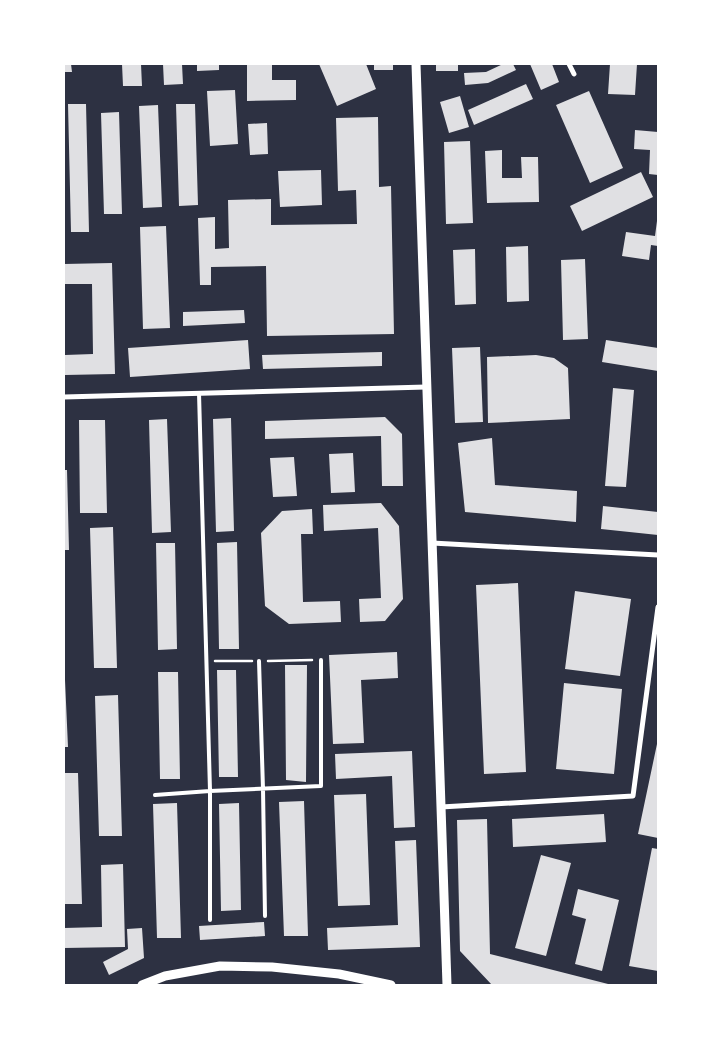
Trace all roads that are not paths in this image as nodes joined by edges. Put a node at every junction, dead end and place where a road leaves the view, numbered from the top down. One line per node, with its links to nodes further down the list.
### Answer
1 (416, 64): 4 (street)
2 (569, 64): 3 (street)
3 (574, 74)
4 (426, 387): 5 (street); 7 (street)
5 (199, 393): 6 (street); 13 (lane)
6 (64, 396)
7 (432, 543): 8 (street); 15 (street)
8 (658, 555)
9 (658, 607): 15 (street)
10 (321, 660): 12 (lane)
11 (259, 661): 12 (lane)
12 (263, 789): 13 (lane); 16 (lane)
13 (210, 791): 14 (lane); 17 (lane)
14 (155, 795)
15 (440, 807): 20 (street)
16 (265, 916)
17 (210, 920)
18 (142, 985): 19 (street)
19 (390, 985)
20 (447, 985)

